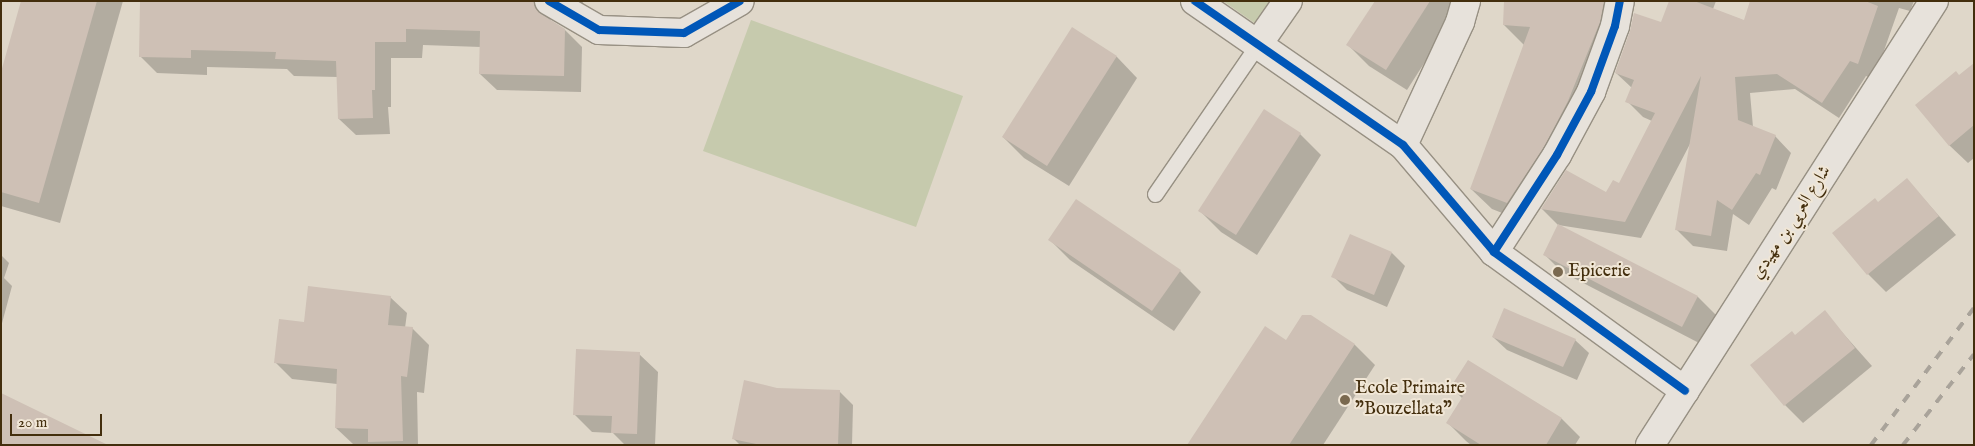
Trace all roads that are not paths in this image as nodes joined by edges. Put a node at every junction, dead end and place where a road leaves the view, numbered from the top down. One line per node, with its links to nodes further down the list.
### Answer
1 (550, 1): 2 (street)
2 (740, 1)
3 (1195, 1): 8 (street)
4 (1288, 1): 8 (street)
5 (1466, 1): 9 (street)
6 (1620, 1): 11 (street)
7 (1934, 1): 12 (street, ﺷﺍﺭﻉ ﺍﻟﻌﺮﺑﻲ ﺑﻦ ﻣﻬﻴﺩﻱ)
8 (1258, 44): 9 (street); 10 (lane)
9 (1402, 145): 11 (street)
10 (1155, 194)
11 (1494, 252): 12 (street)
12 (1685, 391): 13 (street, ﺷﺍﺭﻉ ﺍﻟﻌﺮﺑﻲ ﺑﻦ ﻣﻬﻴﺩﻱ)
13 (1650, 445)

